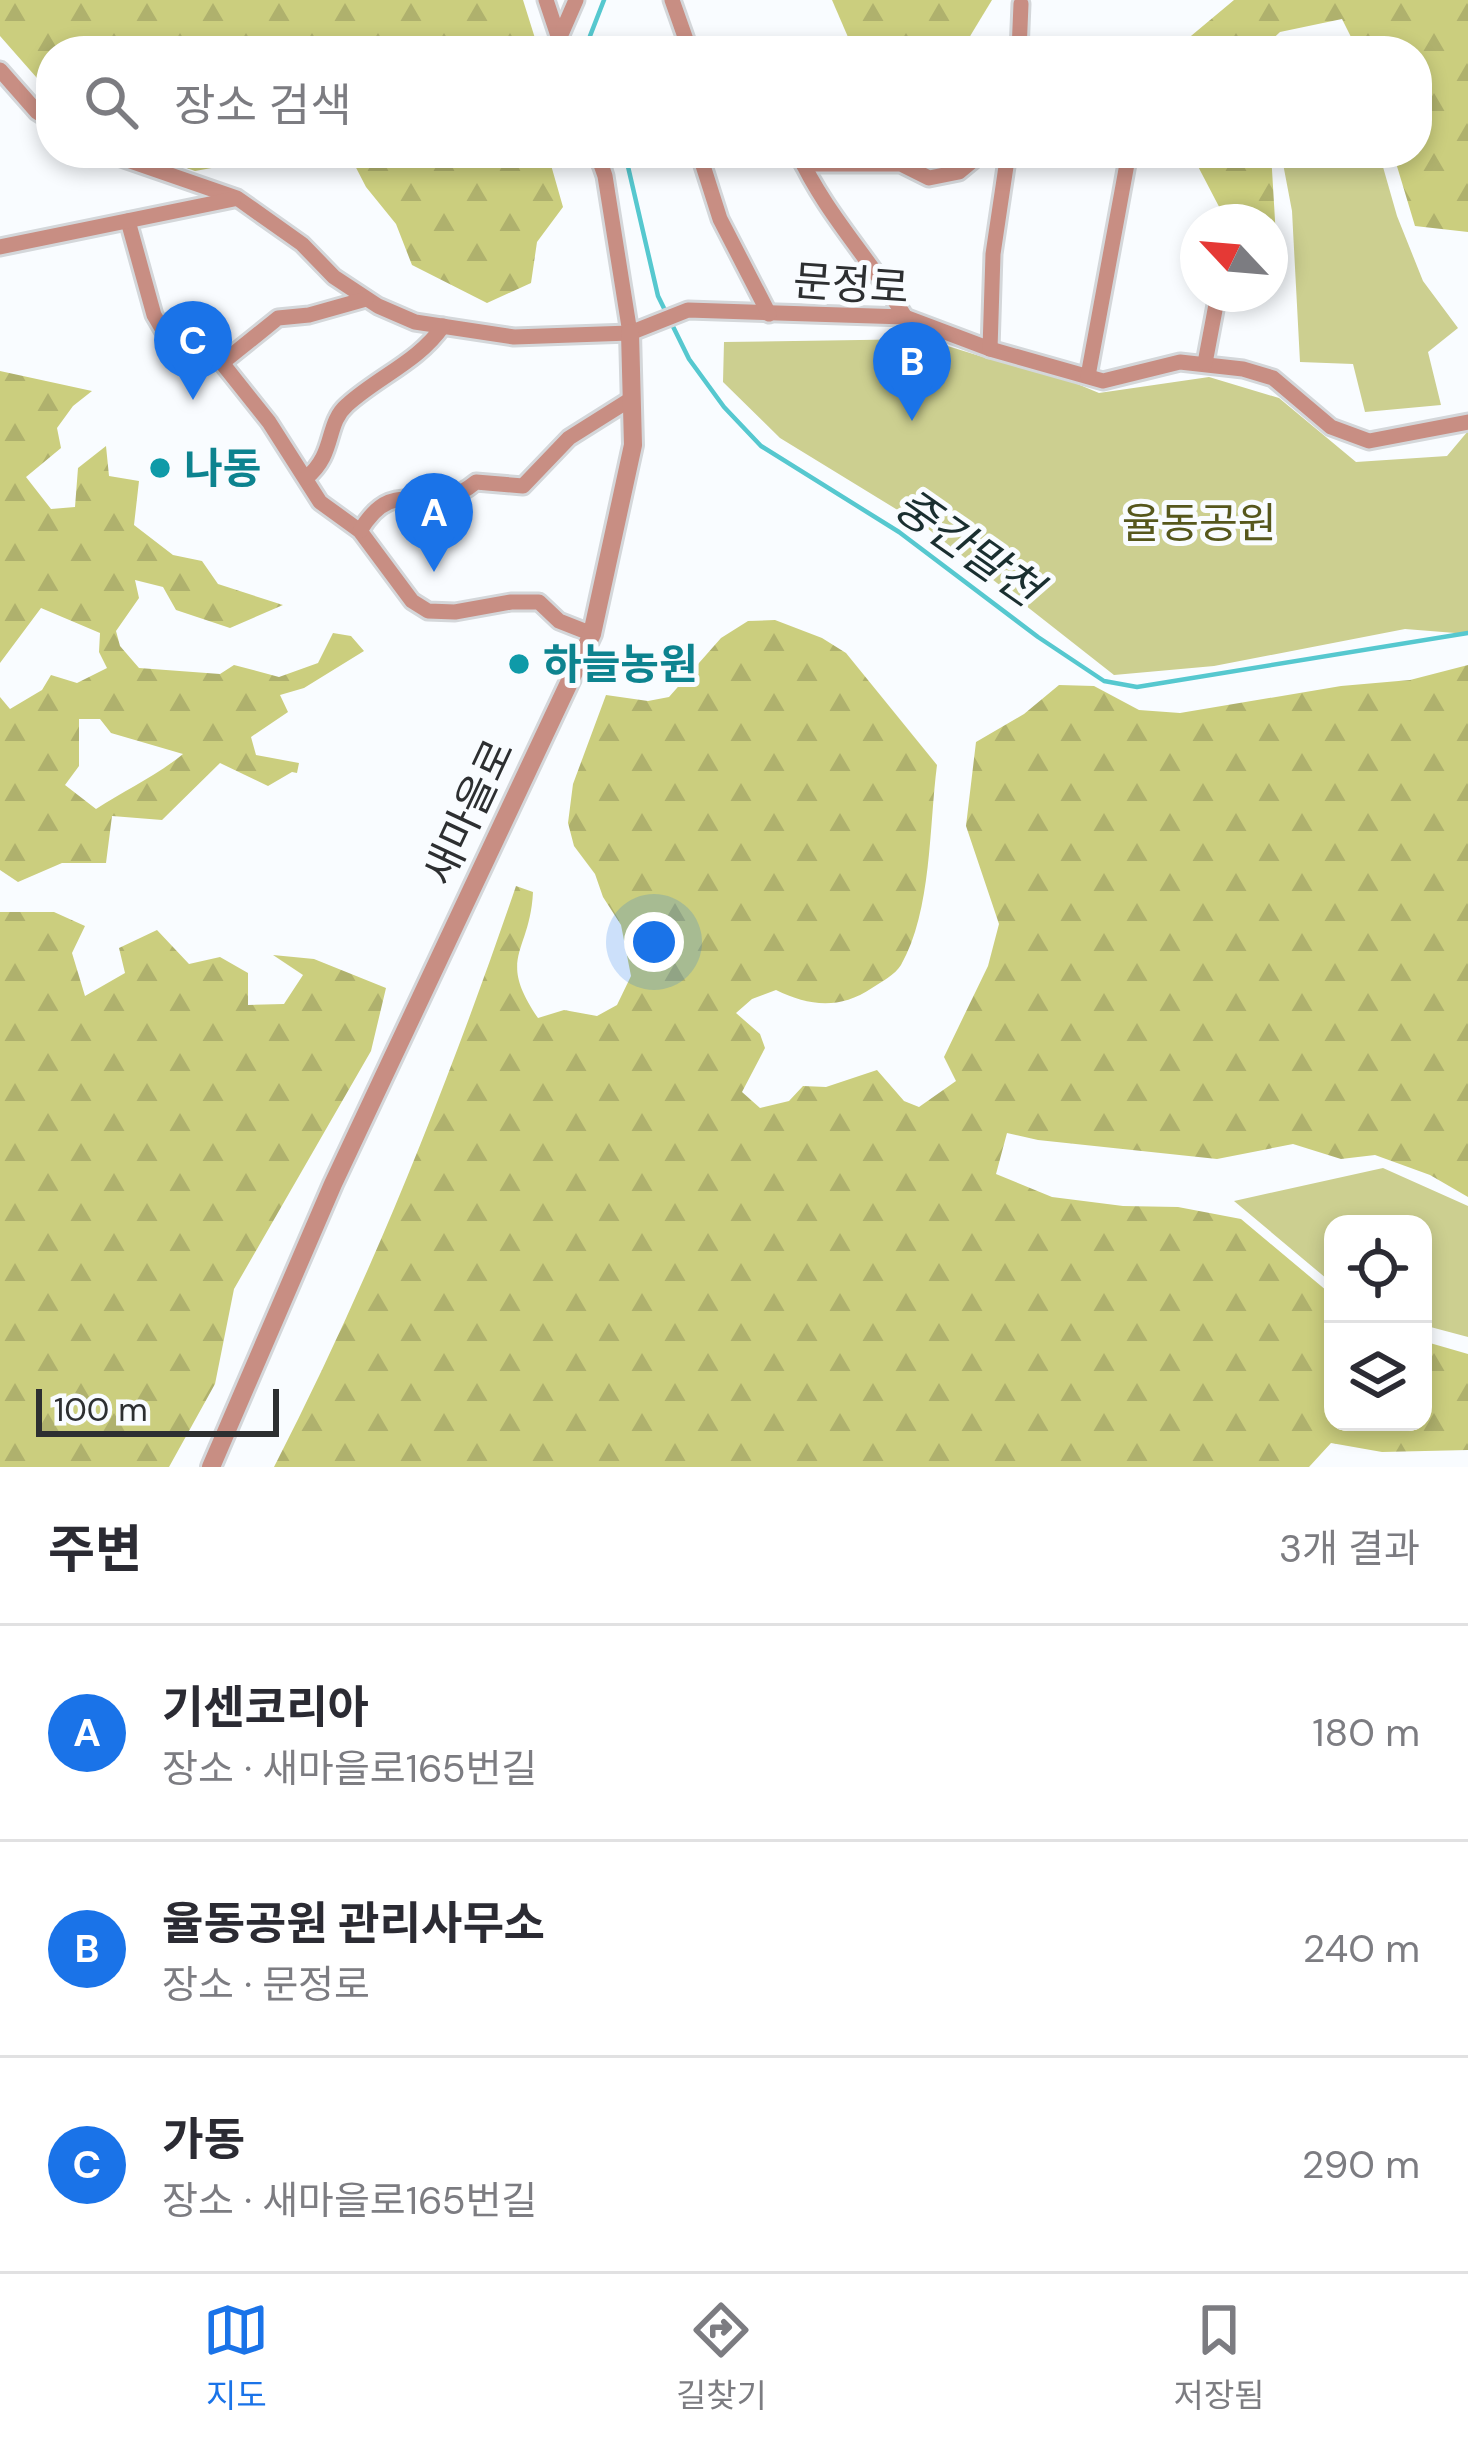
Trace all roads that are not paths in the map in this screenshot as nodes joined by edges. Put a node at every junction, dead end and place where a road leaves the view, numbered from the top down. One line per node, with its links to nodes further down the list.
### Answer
1 (546, 0): 5 (street)
2 (576, 0): 6 (street)
3 (672, 0): 7 (street)
4 (1021, 4): 8 (street)
5 (558, 36)
6 (564, 36)
7 (685, 36)
8 (1019, 36)
9 (0, 70): 10 (street)
10 (36, 111)
11 (150, 168): 19 (street)
12 (609, 168): 27 (street, 새마을로)
13 (704, 168): 24 (street)
14 (806, 168): 25 (street)
15 (909, 168): 16 (street)
16 (964, 168)
17 (1007, 168): 28 (street)
18 (1126, 168): 31 (street)
19 (237, 198): 20 (street); 22 (street)
20 (128, 221): 21 (street); 29 (street)
21 (0, 247)
22 (366, 299): 26 (street); 29 (street)
23 (1215, 312): 30 (street)
24 (770, 314): 25 (street, 문정로); 27 (street, 문정로)
25 (905, 317): 28 (street, 문정로)
26 (443, 326): 27 (street); 34 (street)
27 (630, 333): 32 (street, 새마을로)
28 (990, 349): 31 (street, 문정로)
29 (222, 363): 34 (street)
30 (1205, 363): 31 (street, 문정로); 33 (street, 문정로)
31 (1088, 376)
32 (631, 399): 35 (street); 36 (street, 새마을로)
33 (1468, 422)
34 (306, 478): 35 (street)
35 (360, 531): 36 (street)
36 (592, 634): 37 (street, 새마을로)
37 (211, 1467)

